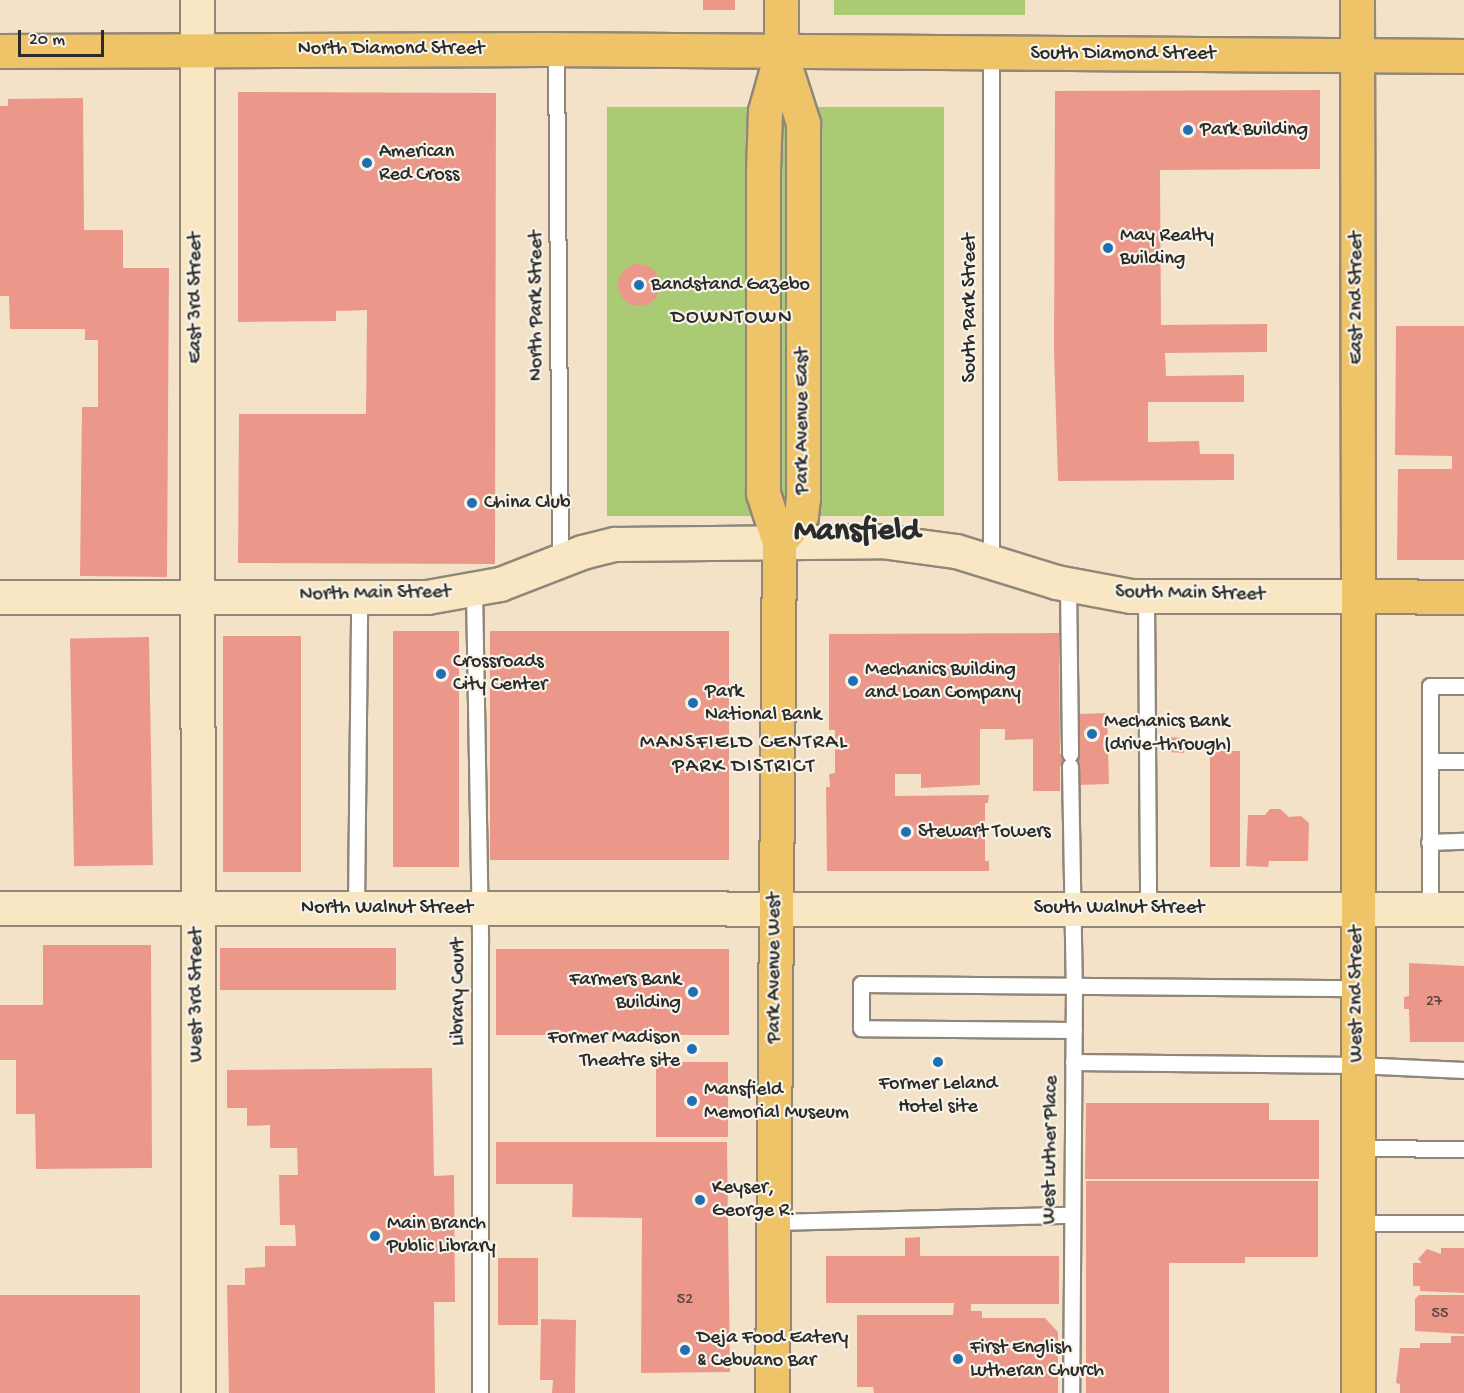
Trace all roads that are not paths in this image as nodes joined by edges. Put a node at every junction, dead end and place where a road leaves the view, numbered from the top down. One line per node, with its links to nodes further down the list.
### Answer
1 (197, 0): 5 (street, East 3rd Street)
2 (781, 0): 7 (main road, Park Avenue East)
3 (1357, 0): 9 (main road, East 2nd Street)
4 (556, 49): 5 (main road, North Diamond Street); 7 (main road, North Diamond Street); 12 (lane, North Park Street)
5 (197, 50): 6 (main road, North Diamond Street); 16 (street, East 3rd Street)
6 (0, 51)
7 (781, 54): 8 (main road, South Diamond Street); 11 (main road, Park Avenue East)
8 (991, 55): 9 (main road, South Diamond Street); 13 (lane, South Park Street)
9 (1357, 55): 10 (main road, South Diamond Street); 17 (main road, East 2nd Street)
10 (1464, 56)
11 (779, 542): 12 (street, North Main Street); 13 (street, South Main Street); 27 (main road, Park Avenue West)
12 (560, 562): 15 (street, North Main Street)
13 (992, 562): 14 (street, South Main Street)
14 (1068, 585): 20 (street, South Main Street); 33 (lane, West Luther Place)
15 (474, 590): 19 (street, North Main Street); 31 (lane, Library Court)
16 (196, 596): 18 (street, North Main Street); 19 (street, North Main Street); 29 (street, West 3rd Street)
17 (1358, 596): 20 (street, South Main Street); 21 (main road, South Main Street); 36 (main road, West 2nd Street)
18 (0, 597)
19 (359, 597): 30 (lane)
20 (1146, 597): 32 (lane)
21 (1464, 597)
22 (1464, 686): 23 (lane)
23 (1430, 761): 24 (lane); 26 (lane)
24 (1464, 761)
25 (1464, 841): 26 (lane)
26 (1429, 842): 34 (lane)
27 (775, 906): 31 (street, North Walnut Street); 33 (street, South Walnut Street); 46 (main road, Park Avenue West)
28 (0, 908): 29 (street, North Walnut Street)
29 (197, 908): 30 (street, North Walnut Street); 49 (street, West 3rd Street)
30 (356, 908): 31 (street, North Walnut Street)
31 (480, 908): 50 (lane, Library Court)
32 (1148, 908): 33 (street, South Walnut Street); 36 (street, South Walnut Street)
33 (1073, 909): 37 (lane, West Luther Place)
34 (1430, 909): 35 (street, South Walnut Street); 36 (street, South Walnut Street)
35 (1464, 909)
36 (1357, 910): 38 (main road, West 2nd Street)
37 (1074, 986): 38 (lane); 39 (lane, West Luther Place); 39 (lane)
38 (1357, 988): 41 (main road, West 2nd Street)
39 (1074, 1030): 40 (lane, West Luther Place)
40 (1074, 1062): 41 (lane); 45 (lane, West Luther Place)
41 (1357, 1065): 42 (lane); 43 (main road, West 2nd Street)
42 (1464, 1070)
43 (1357, 1148): 44 (lane); 47 (main road, West 2nd Street)
44 (1464, 1149)
45 (1071, 1215): 46 (lane); 52 (lane, West Luther Place)
46 (774, 1222): 51 (main road, Park Avenue West)
47 (1358, 1223): 48 (lane); 53 (main road, West 2nd Street)
48 (1464, 1223)
49 (198, 1393)
50 (480, 1393)
51 (772, 1393)
52 (1071, 1393)
53 (1358, 1393)

